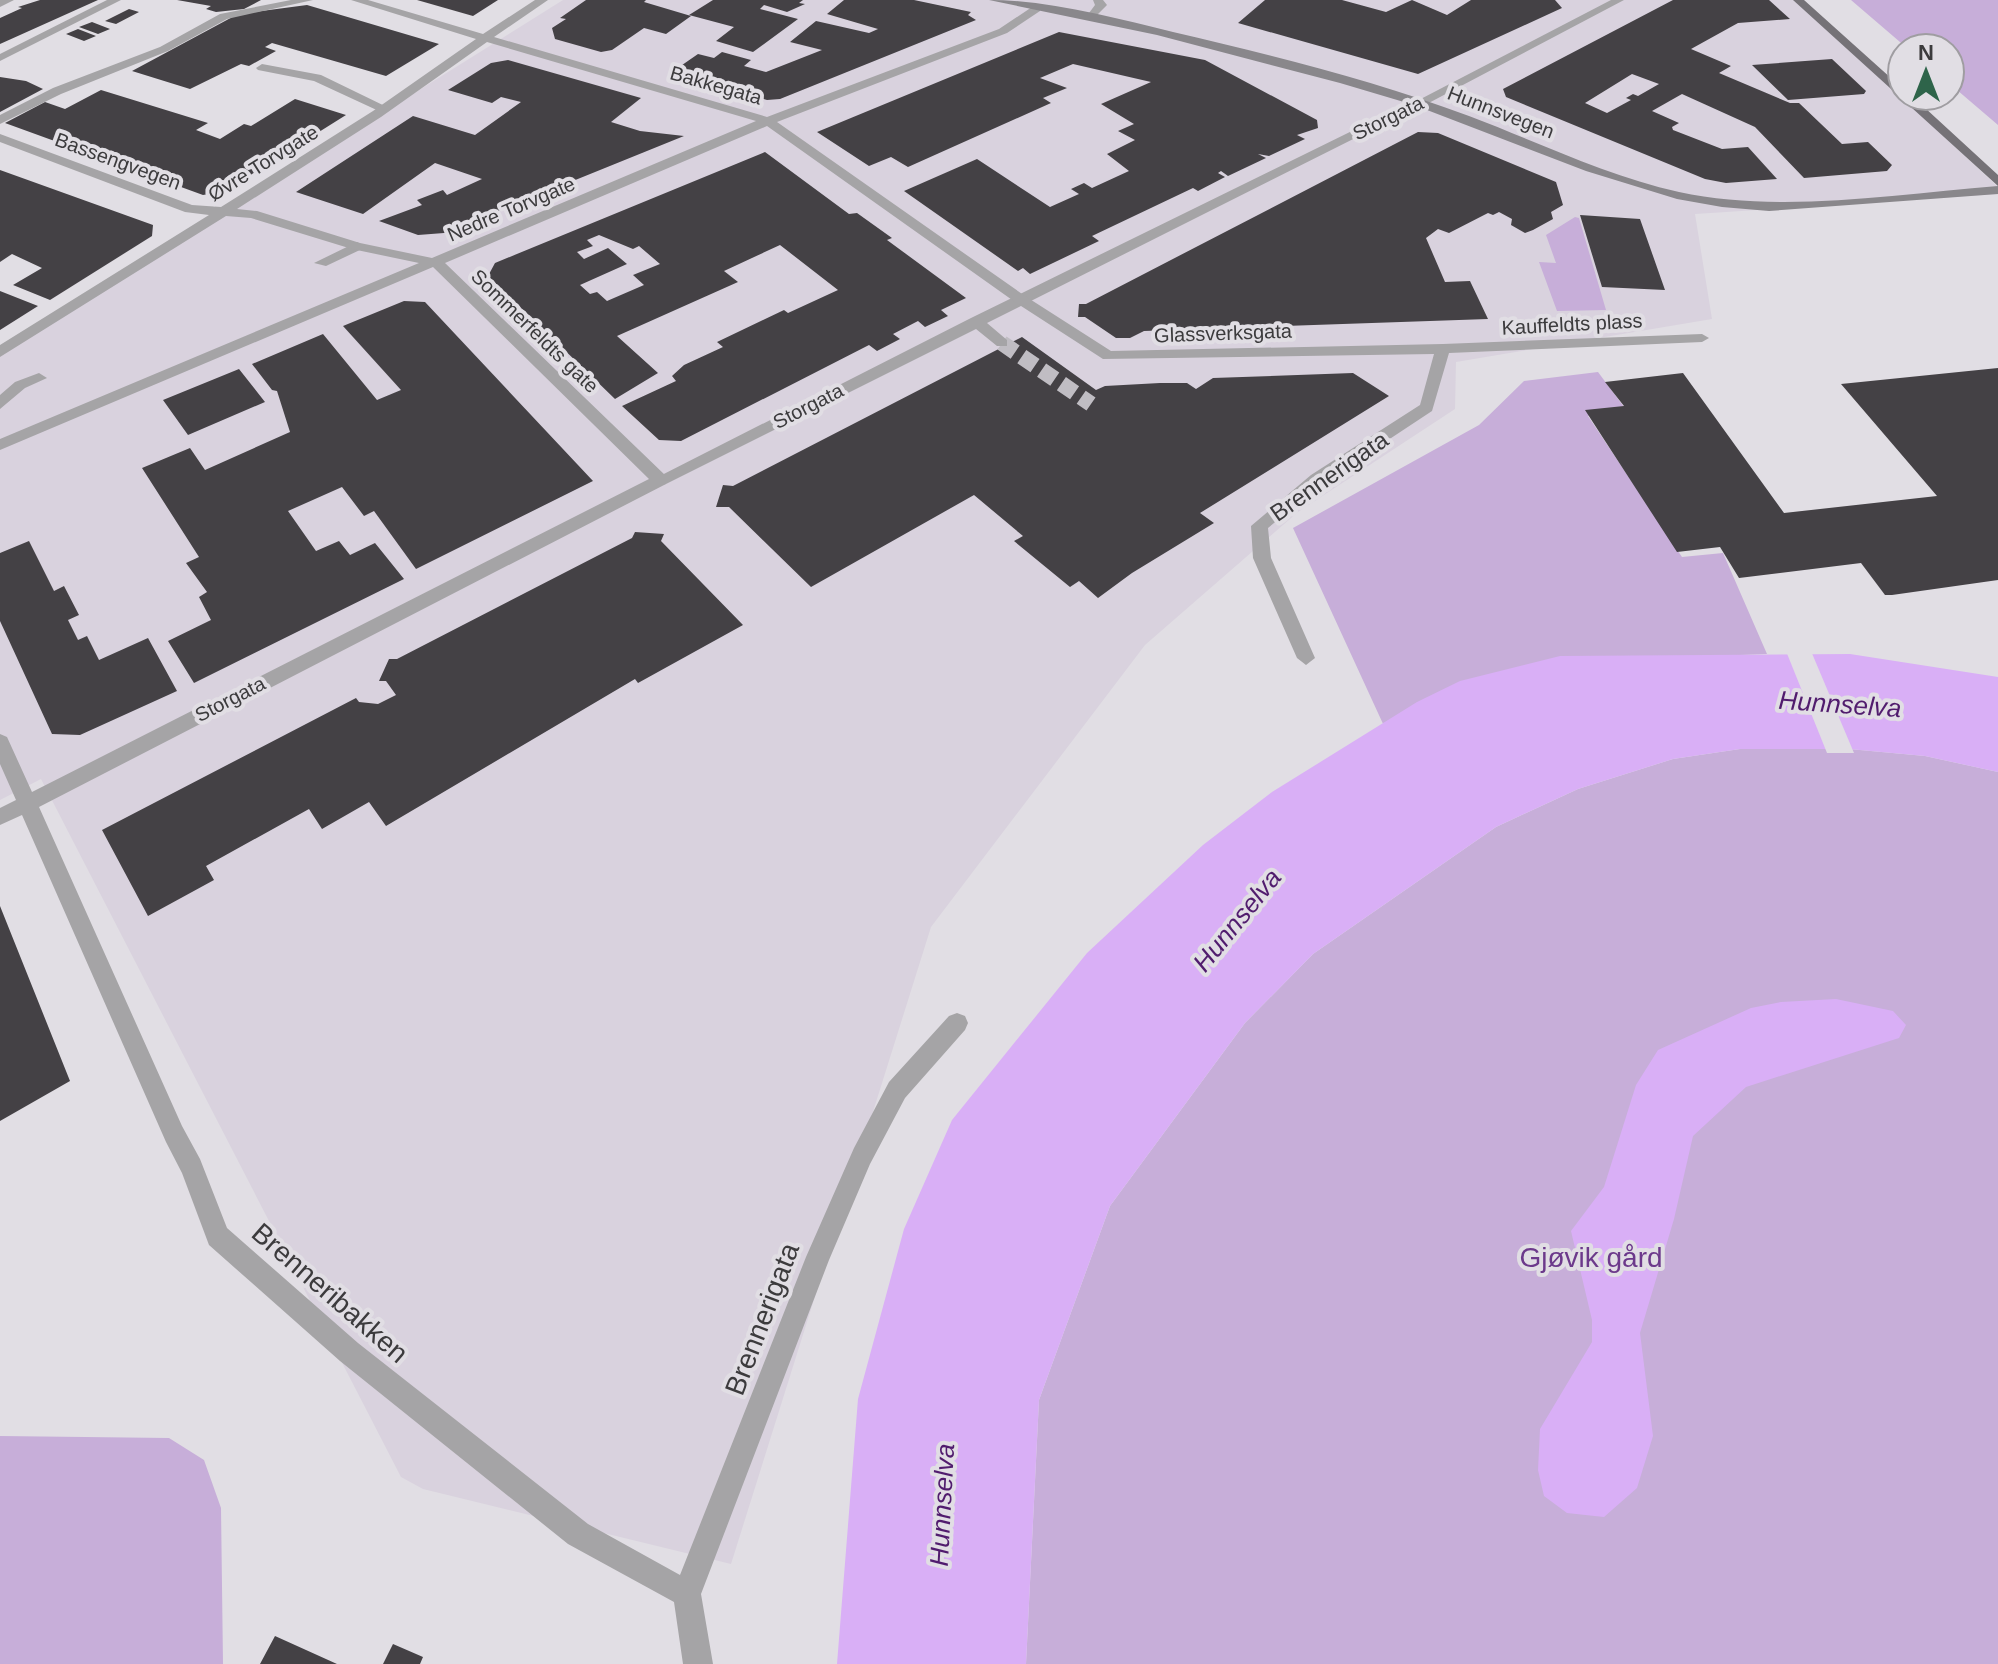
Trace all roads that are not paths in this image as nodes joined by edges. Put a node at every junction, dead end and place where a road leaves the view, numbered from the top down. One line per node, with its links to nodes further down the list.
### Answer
1 (9, 0): 11 (street)
2 (116, 0): 16 (street)
3 (308, 0): 22 (street)
4 (356, 0): 15 (street, Bakkegata)
5 (543, 0): 15 (street, Øvre Torvgate)
6 (994, 0): 13 (main road, Hunnsvegen)
7 (1098, 0): 14 (street)
8 (1593, 0): 12 (street)
9 (1619, 0): 12 (street, Storgata)
10 (1798, 0): 18 (main road)
11 (0, 4)
12 (1606, 6): 19 (street, Storgata)
13 (1036, 9): 14 (main road, Hunnsvegen); 23 (street, Nedre Torvgate)
14 (1092, 17): 19 (main road, Hunnsvegen)
15 (482, 37): 20 (street, Øvre Torvgate); 23 (street, Bakkegata)
16 (0, 58)
17 (262, 68): 20 (street)
18 (1886, 80)
19 (1419, 103): 26 (main road, Hunnsvegen); 31 (street, Storgata)
20 (385, 109): 27 (street, Øvre Torvgate)
21 (1922, 112): 25 (main road)
22 (0, 120)
23 (768, 121): 30 (street, Nedre Torvgate); 31 (street, Bakkegata)
24 (0, 138): 27 (street, Bassengvegen)
25 (1998, 182)
26 (1998, 190)
27 (223, 212): 28 (street, Sommerfeldts gate); 36 (street, Øvre Torvgate)
28 (357, 246): 29 (street); 30 (street, Sommerfeldts gate)
29 (321, 263)
30 (437, 263): 39 (street, Nedre Torvgate); 40 (street, Sommerfeldts gate)
31 (1020, 299): 32 (street, Storgata); 35 (street, Glassverksgata)
32 (976, 321): 34 (street); 40 (street, Storgata)
33 (1702, 338): 35 (street, Kauffeldts plass)
34 (1002, 343)
35 (1443, 349): 41 (street, Brennerigata)
36 (0, 352)
37 (39, 378): 38 (street)
38 (0, 404)
39 (0, 445)
40 (660, 480): 43 (street, Storgata)
41 (1306, 658)
42 (0, 742): 43 (street, Brenneribakken)
43 (28, 803): 44 (street, Storgata); 46 (street, Brenneribakken)
44 (0, 817)
45 (957, 1023): 46 (street, Brennerigata)
46 (687, 1594): 47 (street)
47 (698, 1664)

